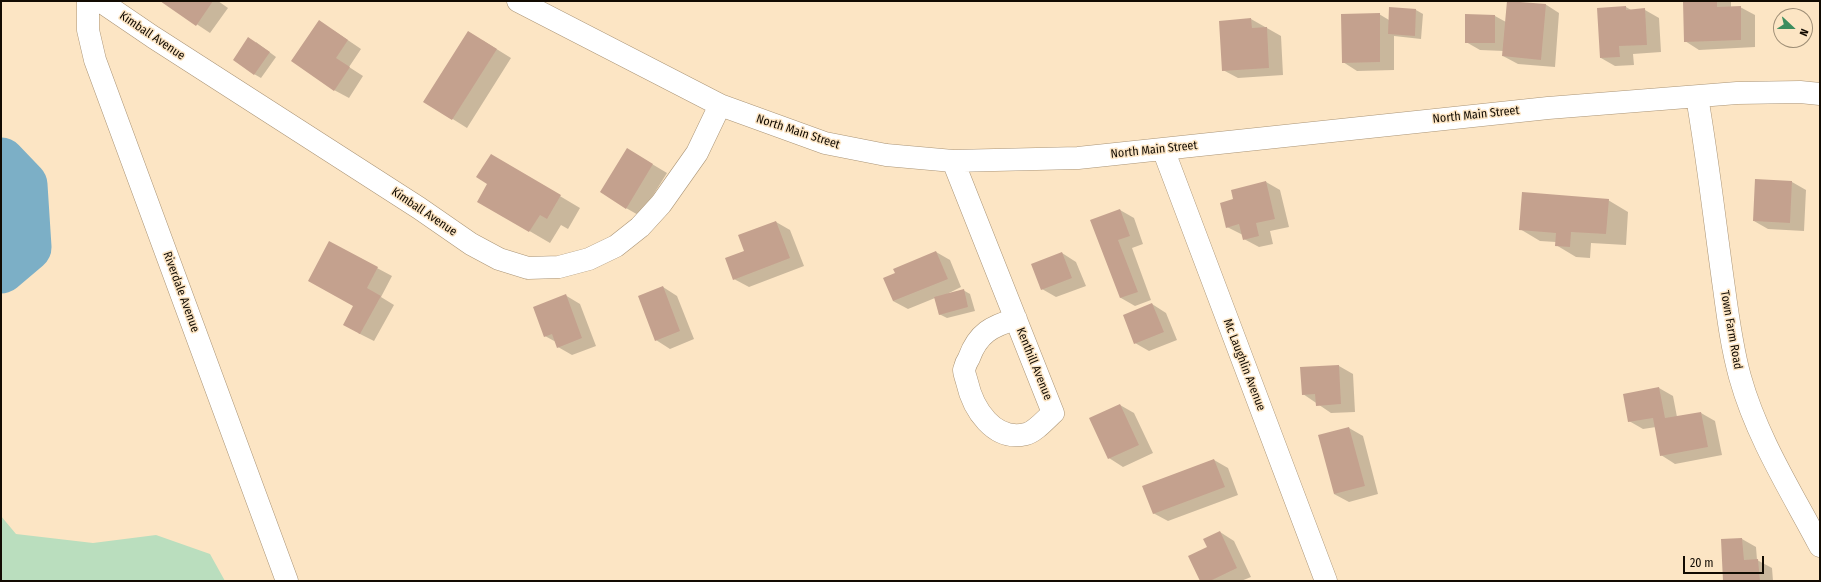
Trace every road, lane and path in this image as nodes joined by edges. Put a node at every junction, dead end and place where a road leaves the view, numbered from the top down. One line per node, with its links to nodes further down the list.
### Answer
1 (88, 1): 11 (street, Riverdale Avenue)
2 (100, 1): 6 (street, Kimball Avenue)
3 (518, 1): 6 (street, North Main Street)
4 (1820, 94): 5 (street, North Main Street)
5 (1697, 97): 7 (street, North Main Street); 10 (street, Town Farm Road)
6 (720, 105): 8 (street, North Main Street)
7 (1163, 149): 8 (street, North Main Street); 12 (street, Mc Laughlin Avenue)
8 (953, 161): 9 (street, Kenthill Avenue)
9 (1016, 318): 9 (street, Kenthill Avenue)
10 (1820, 546)
11 (287, 581)
12 (1326, 581)

